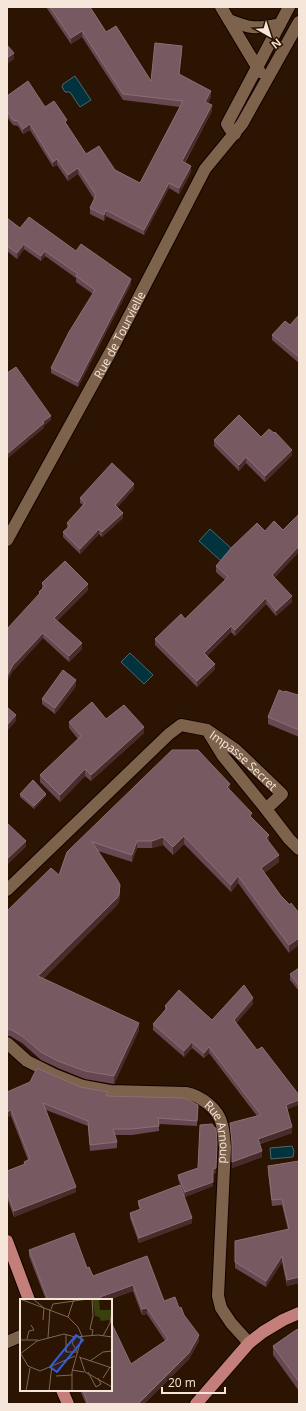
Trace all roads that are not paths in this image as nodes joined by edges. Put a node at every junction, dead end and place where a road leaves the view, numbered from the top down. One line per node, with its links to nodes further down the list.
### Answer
1 (221, 7): 3 (street)
2 (289, 7): 5 (street)
3 (228, 20): 5 (street); 6 (street)
4 (299, 22): 7 (street, Rue de Tourvielle)
5 (280, 24): 6 (street)
6 (257, 67): 7 (street); 8 (street)
7 (266, 82): 8 (street, Rue de Tourvielle)
8 (235, 134): 9 (street, Rue de Tourvielle)
9 (7, 540)
10 (207, 730): 11 (street, Impasse Secret); 11 (street, Impasse Secret); 13 (street, Impasse Secret)
11 (266, 810): 12 (street, Impasse Secret)
12 (299, 849)
13 (7, 890)
14 (7, 1043): 20 (street, Rue Arnoud)
15 (7, 1241): 16 (main road)
16 (29, 1299)
17 (299, 1313): 20 (main road)
18 (20, 1336): 19 (street)
19 (7, 1342)
20 (250, 1343): 23 (main road)
21 (62, 1391): 22 (main road)
22 (68, 1404)
23 (196, 1404)

